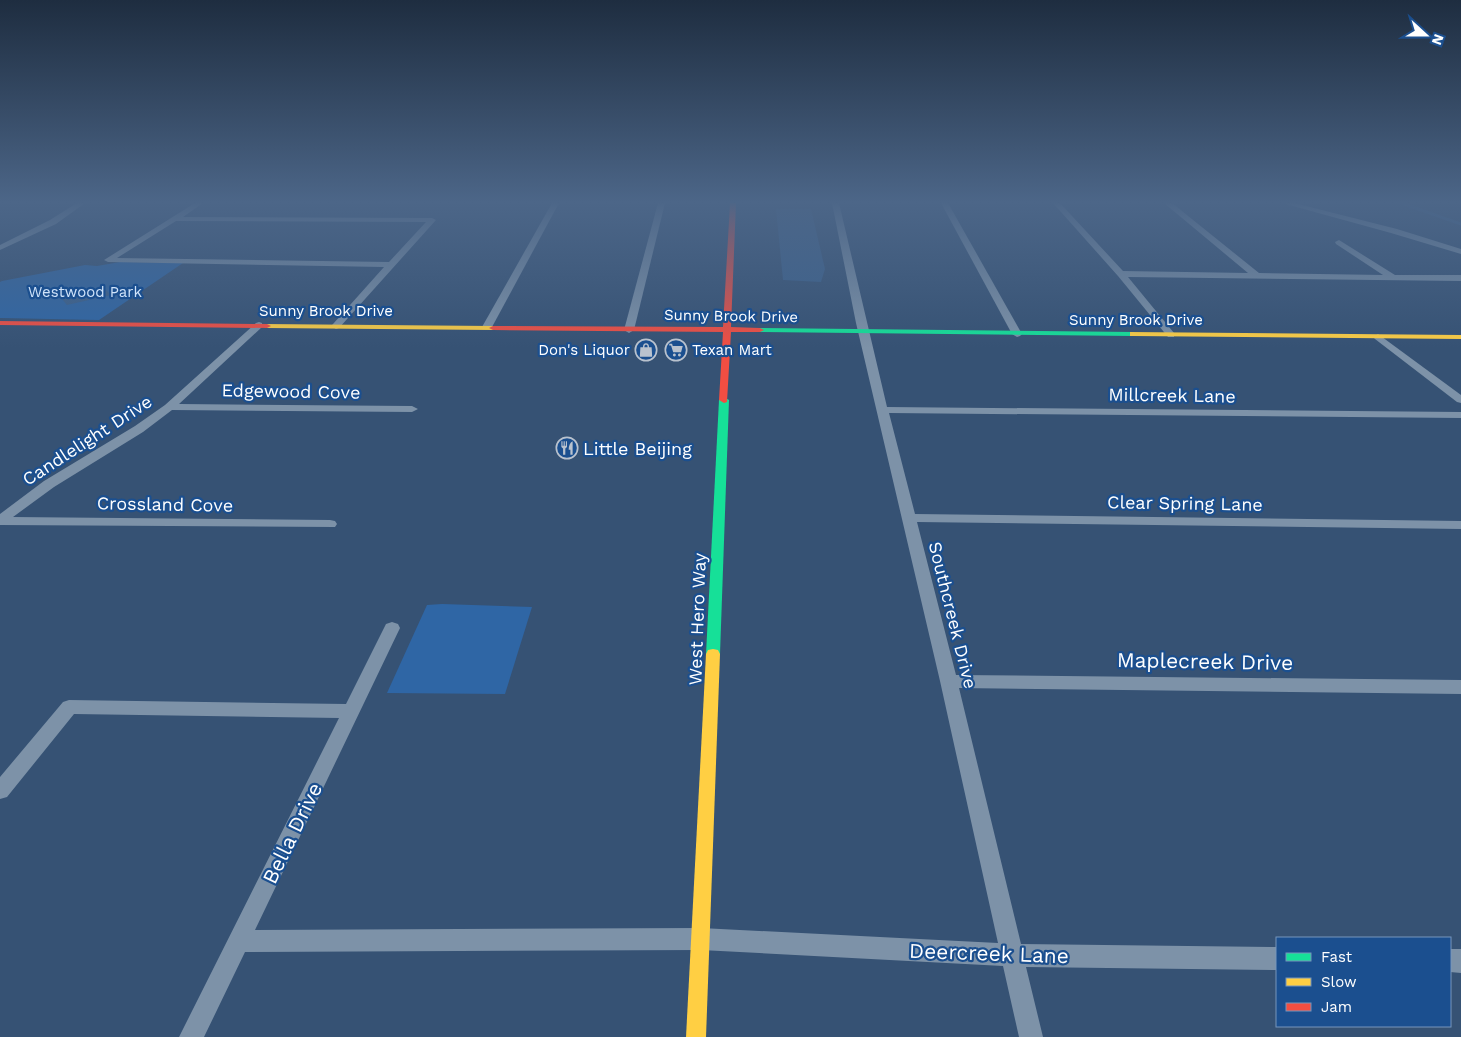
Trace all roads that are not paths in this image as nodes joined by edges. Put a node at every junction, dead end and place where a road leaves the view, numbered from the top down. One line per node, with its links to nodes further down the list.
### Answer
1 (122, 251): 11 (street)
2 (403, 251): 11 (street)
3 (529, 251): 19 (street)
4 (649, 251): 20 (street)
5 (731, 251): 21 (street, West Hero Way)
6 (846, 251): 22 (street, Southcreek Drive)
7 (971, 251): 23 (street)
8 (1100, 251): 12 (street)
9 (1227, 251): 13 (street)
10 (1354, 251): 14 (street)
11 (391, 265): 18 (street)
12 (1121, 274): 13 (street); 24 (street)
13 (1257, 276): 14 (street)
14 (1394, 277): 15 (street)
15 (1461, 278)
16 (0, 323): 17 (street, Sunny Brook Drive)
17 (258, 326): 18 (street, Sunny Brook Drive); 28 (street, Candlelight Drive)
18 (336, 326): 19 (street, Sunny Brook Drive)
19 (487, 327): 20 (street, Sunny Brook Drive)
20 (629, 330): 21 (street, Sunny Brook Drive)
21 (729, 330): 22 (street, Sunny Brook Drive); 41 (street, West Hero Way)
22 (864, 332): 23 (street, Sunny Brook Drive); 30 (street, Southcreek Drive)
23 (1017, 334): 24 (street, Sunny Brook Drive)
24 (1171, 335): 25 (street, Sunny Brook Drive)
25 (1378, 337): 26 (street, Sunny Brook Drive); 27 (street)
26 (1461, 337)
27 (1461, 400)
28 (169, 407): 29 (street, Edgewood Cove); 33 (street, Candlelight Drive)
29 (412, 410)
30 (882, 410): 31 (street, Millcreek Lane); 32 (street, Southcreek Drive)
31 (1461, 415)
32 (909, 518): 35 (street, Clear Spring Lane); 37 (street, Southcreek Drive)
33 (0, 521): 34 (street, Crossland Cove)
34 (330, 524)
35 (1461, 525)
36 (392, 628): 39 (street, Bella Drive)
37 (949, 680): 38 (street, Maplecreek Drive); 43 (street, Southcreek Drive)
38 (1461, 687)
39 (351, 711): 40 (street); 42 (street, Bella Drive)
40 (0, 791)
41 (701, 939): 42 (street, Deercreek Lane); 43 (street, Deercreek Lane); 46 (street, West Hero Way)
42 (238, 941): 45 (street, Bella Drive)
43 (1011, 955): 44 (street, Deercreek Lane); 47 (street, Southcreek Drive)
44 (1276, 959)
45 (191, 1037)
46 (696, 1037)
47 (1031, 1037)

